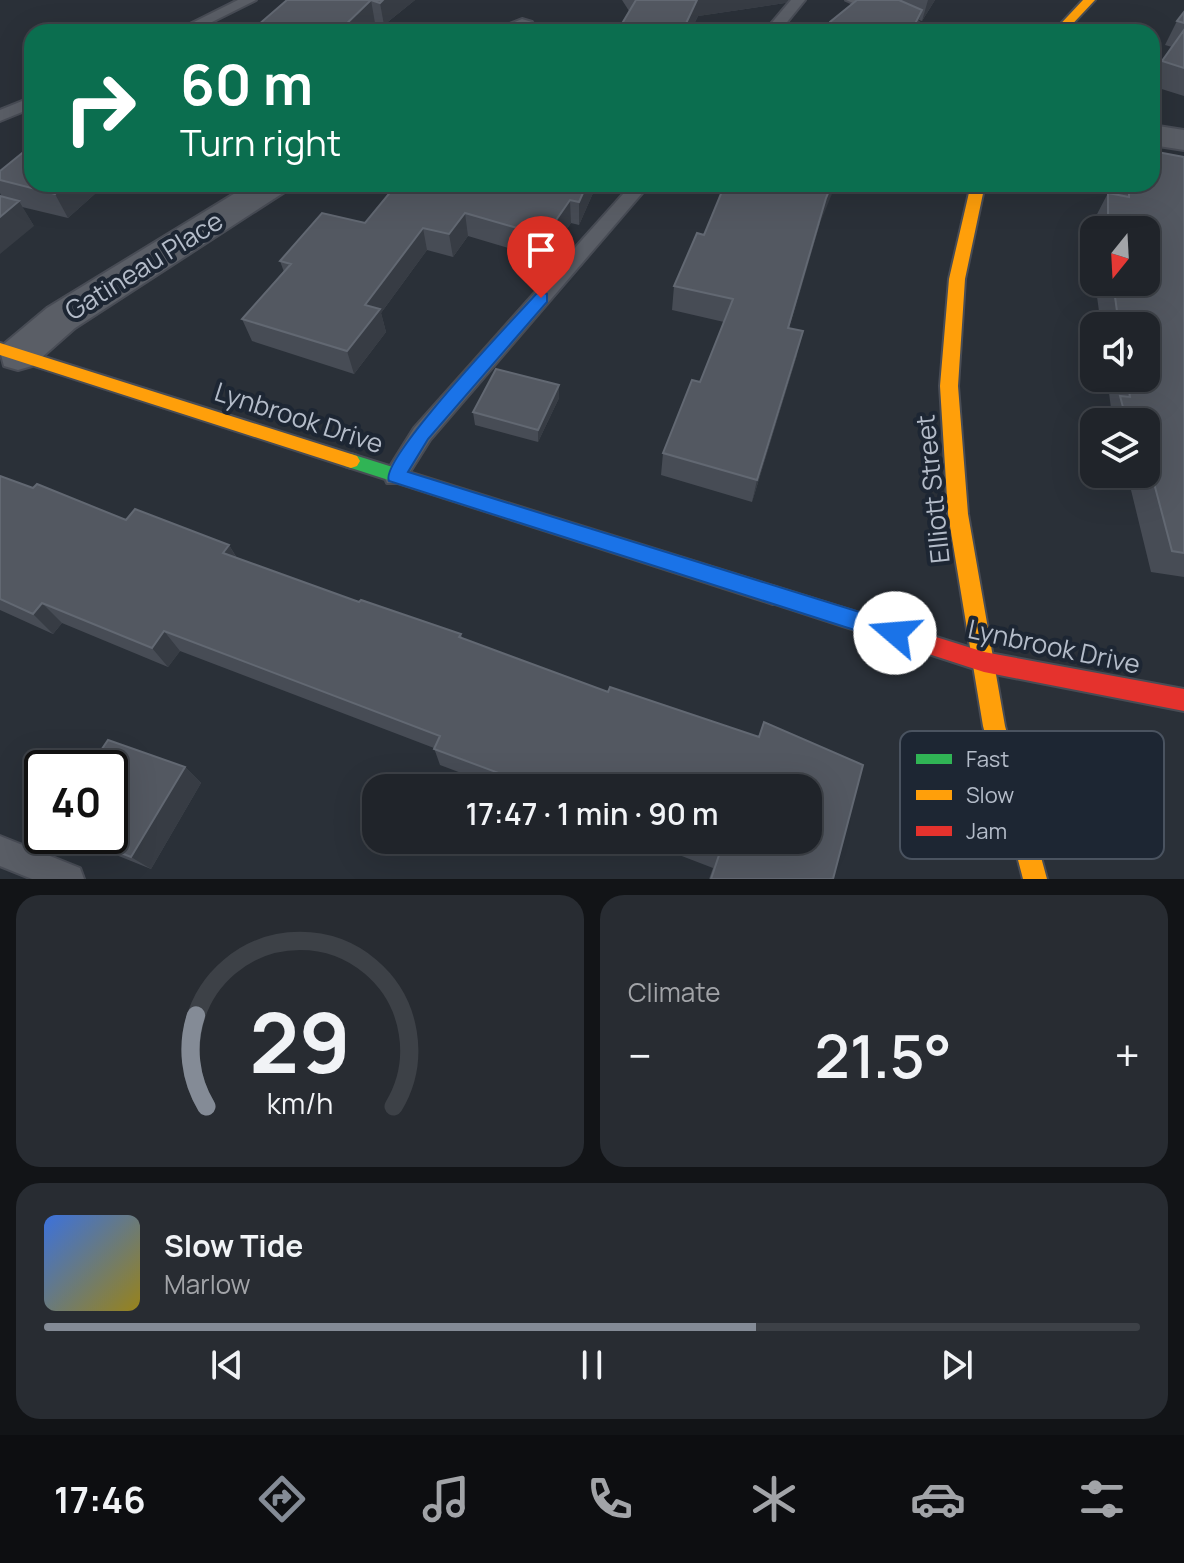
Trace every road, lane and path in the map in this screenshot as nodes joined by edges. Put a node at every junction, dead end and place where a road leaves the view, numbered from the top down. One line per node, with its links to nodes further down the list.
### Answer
1 (249, 0): 5 (lane)
2 (798, 0): 6 (lane)
3 (853, 0): 7 (lane)
4 (1089, 0): 8 (street)
5 (198, 24)
6 (778, 24)
7 (912, 24)
8 (1066, 24)
9 (24, 106): 10 (lane)
10 (0, 116)
11 (1160, 136): 12 (street)
12 (1184, 140)
13 (261, 192): 16 (street, Gatineau Place)
14 (634, 192): 17 (lane)
15 (976, 192): 18 (street, Elliott Street)
16 (9, 352): 17 (street, Lynbrook Drive)
17 (395, 476): 18 (street, Lynbrook Drive)
18 (984, 662): 19 (street, Lynbrook Drive); 20 (street, Elliott Street)
19 (1184, 700)
20 (995, 731)
21 (0, 851): 23 (lane)
22 (1030, 859): 24 (street, Elliott Street)
23 (69, 879)
24 (1035, 879)

